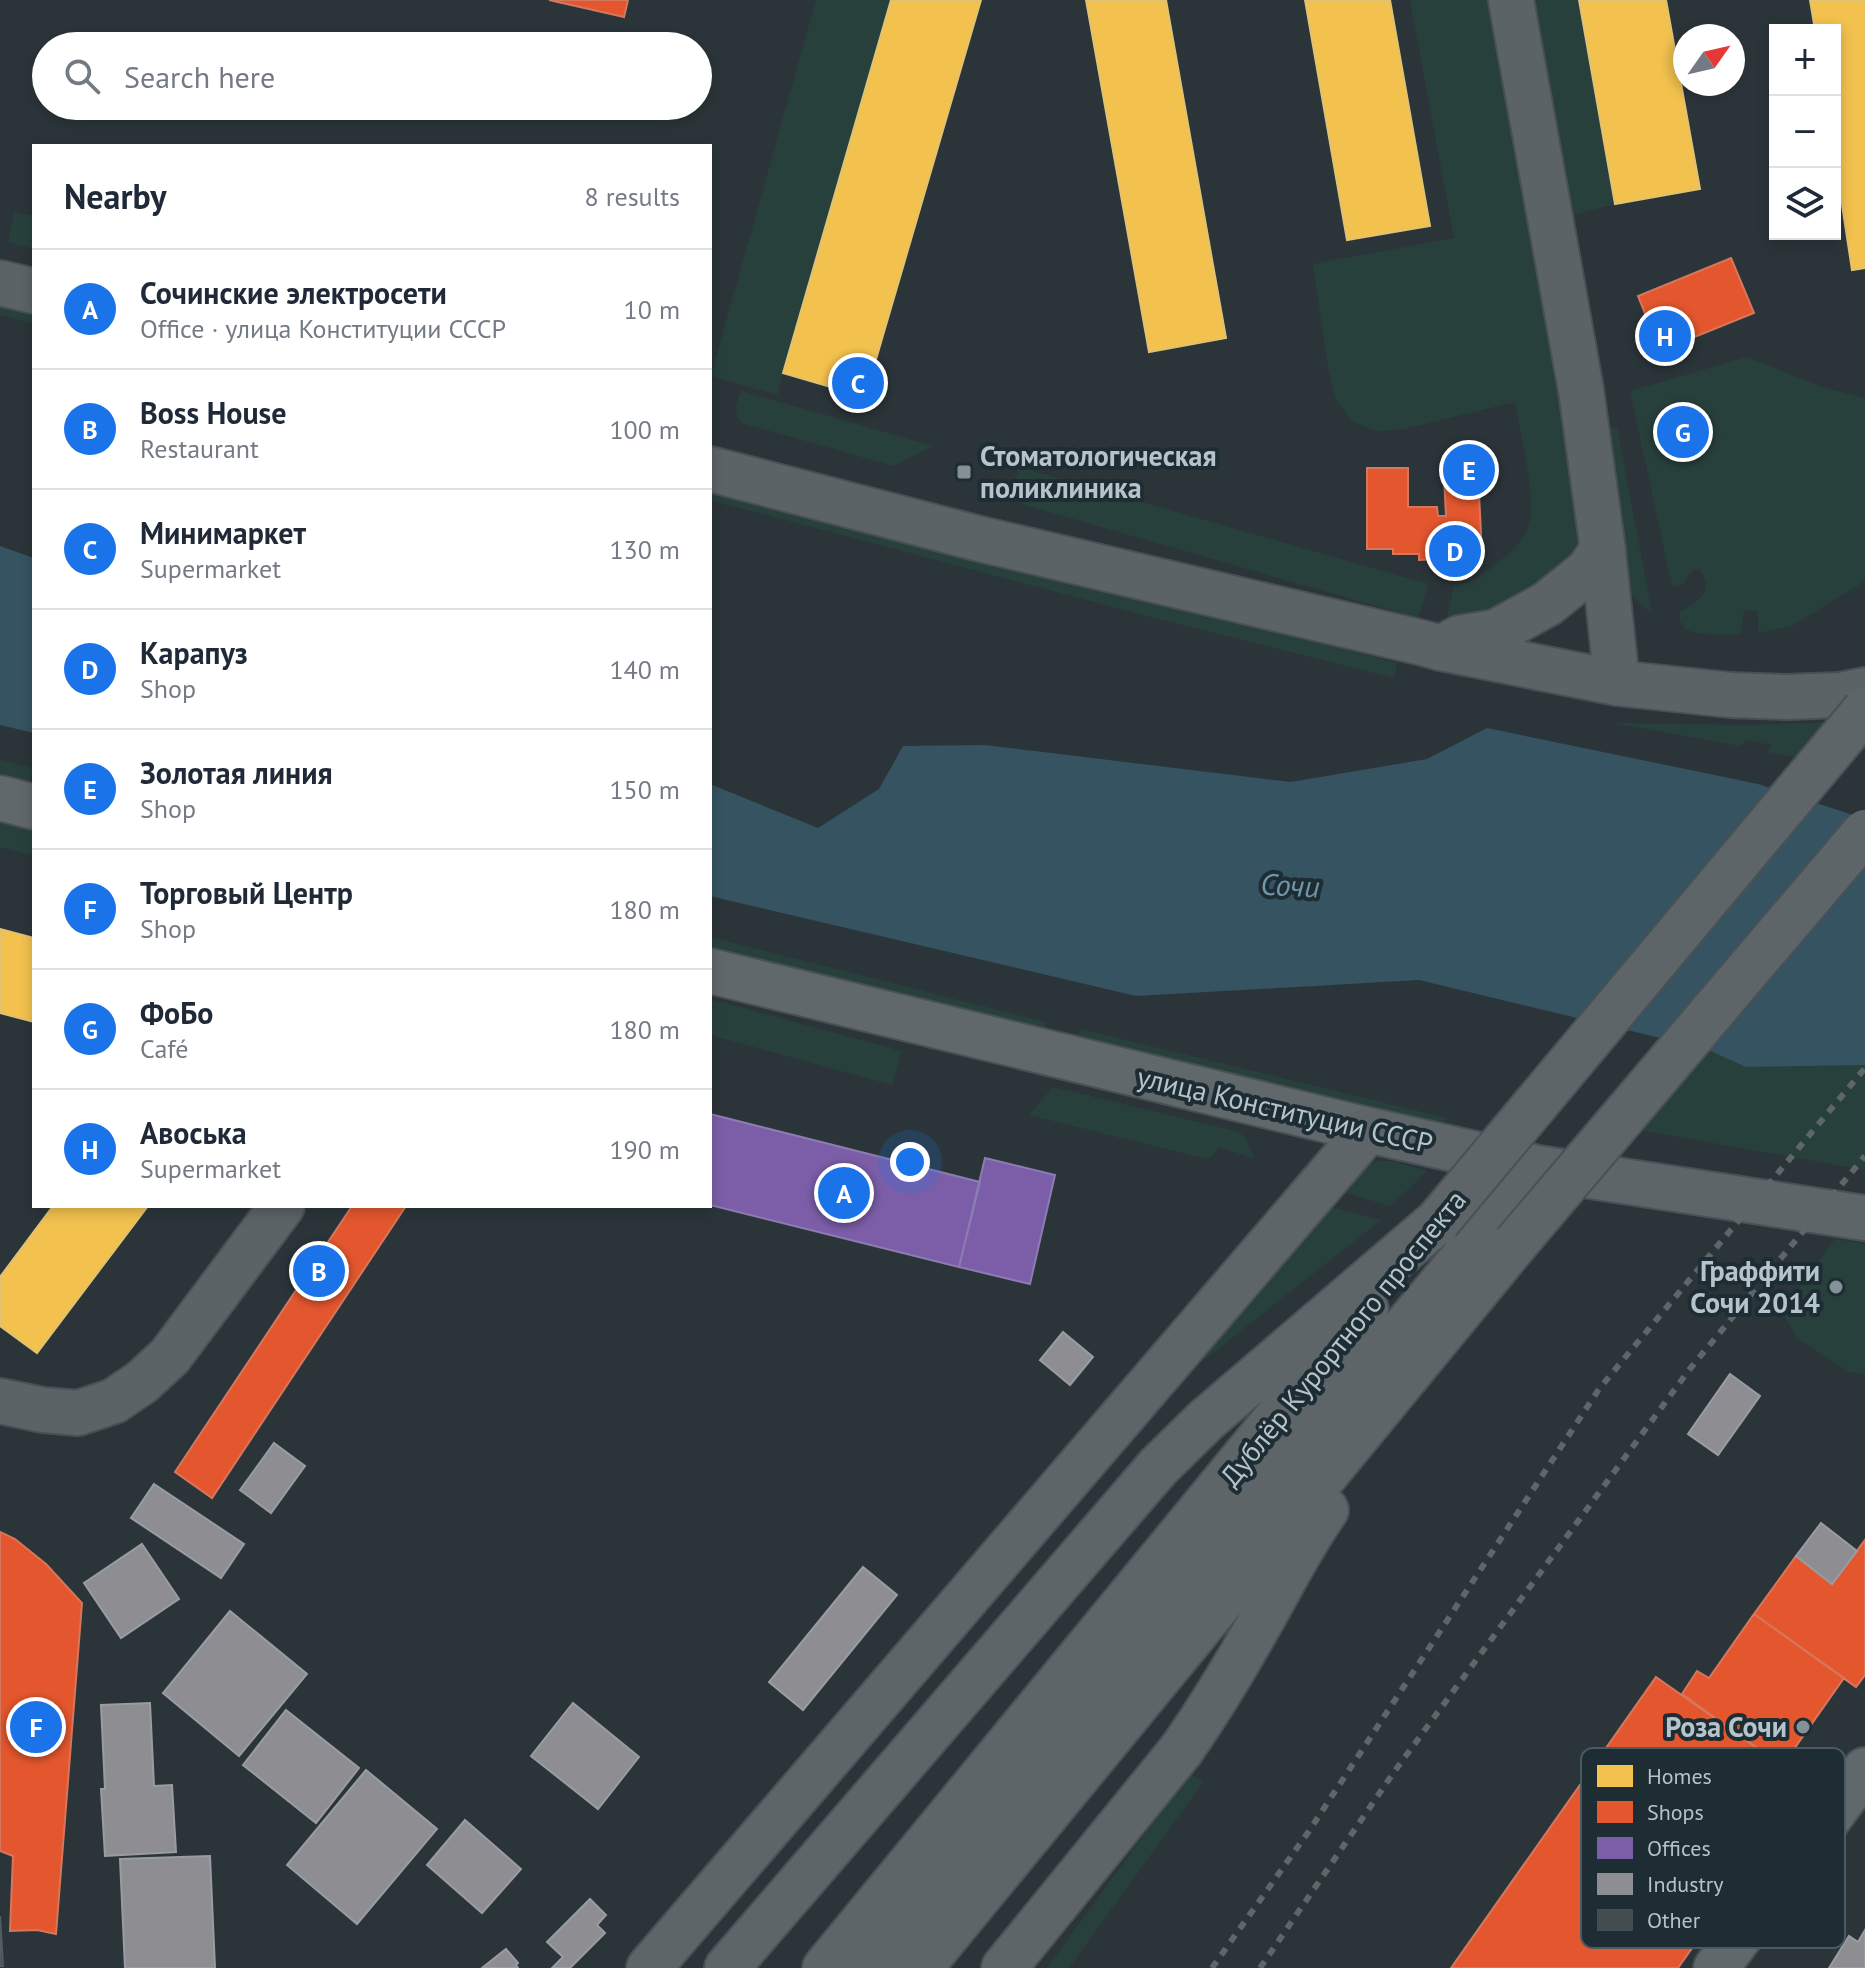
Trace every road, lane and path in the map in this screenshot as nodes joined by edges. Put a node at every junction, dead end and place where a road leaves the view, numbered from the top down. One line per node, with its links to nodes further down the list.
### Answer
1 (1511, 0): 5 (street)
2 (0, 283): 3 (street)
3 (32, 291)
4 (712, 470): 6 (street)
5 (1603, 549): 6 (street); 7 (street)
6 (1441, 648): 7 (street)
7 (1617, 683): 8 (street)
8 (1865, 690)
9 (1865, 710): 18 (main road, Дублёр Курортного проспекта, bridge)
10 (0, 798): 11 (main road)
11 (32, 806)
12 (1865, 832): 19 (main road, bridge)
13 (712, 971): 14 (main road, улица Конституции СССР)
14 (1368, 1130): 15 (main road, улица Конституции СССР); 24 (main road)
15 (1538, 1168): 17 (main road, улица Конституции СССР); 27 (main road)
16 (281, 1208): 20 (street)
17 (1865, 1218)
18 (1438, 1221): 25 (main road); 26 (main road, Дублёр Курортного проспекта)
19 (1515, 1244): 28 (main road); 29 (main road)
20 (0, 1401)
21 (1865, 1770): 22 (main road)
22 (1845, 1797)
23 (1731, 1948): 30 (main road)
24 (649, 1968)
25 (727, 1968)
26 (825, 1968)
27 (870, 1968)
28 (920, 1968)
29 (1004, 1968)
30 (1716, 1968)

